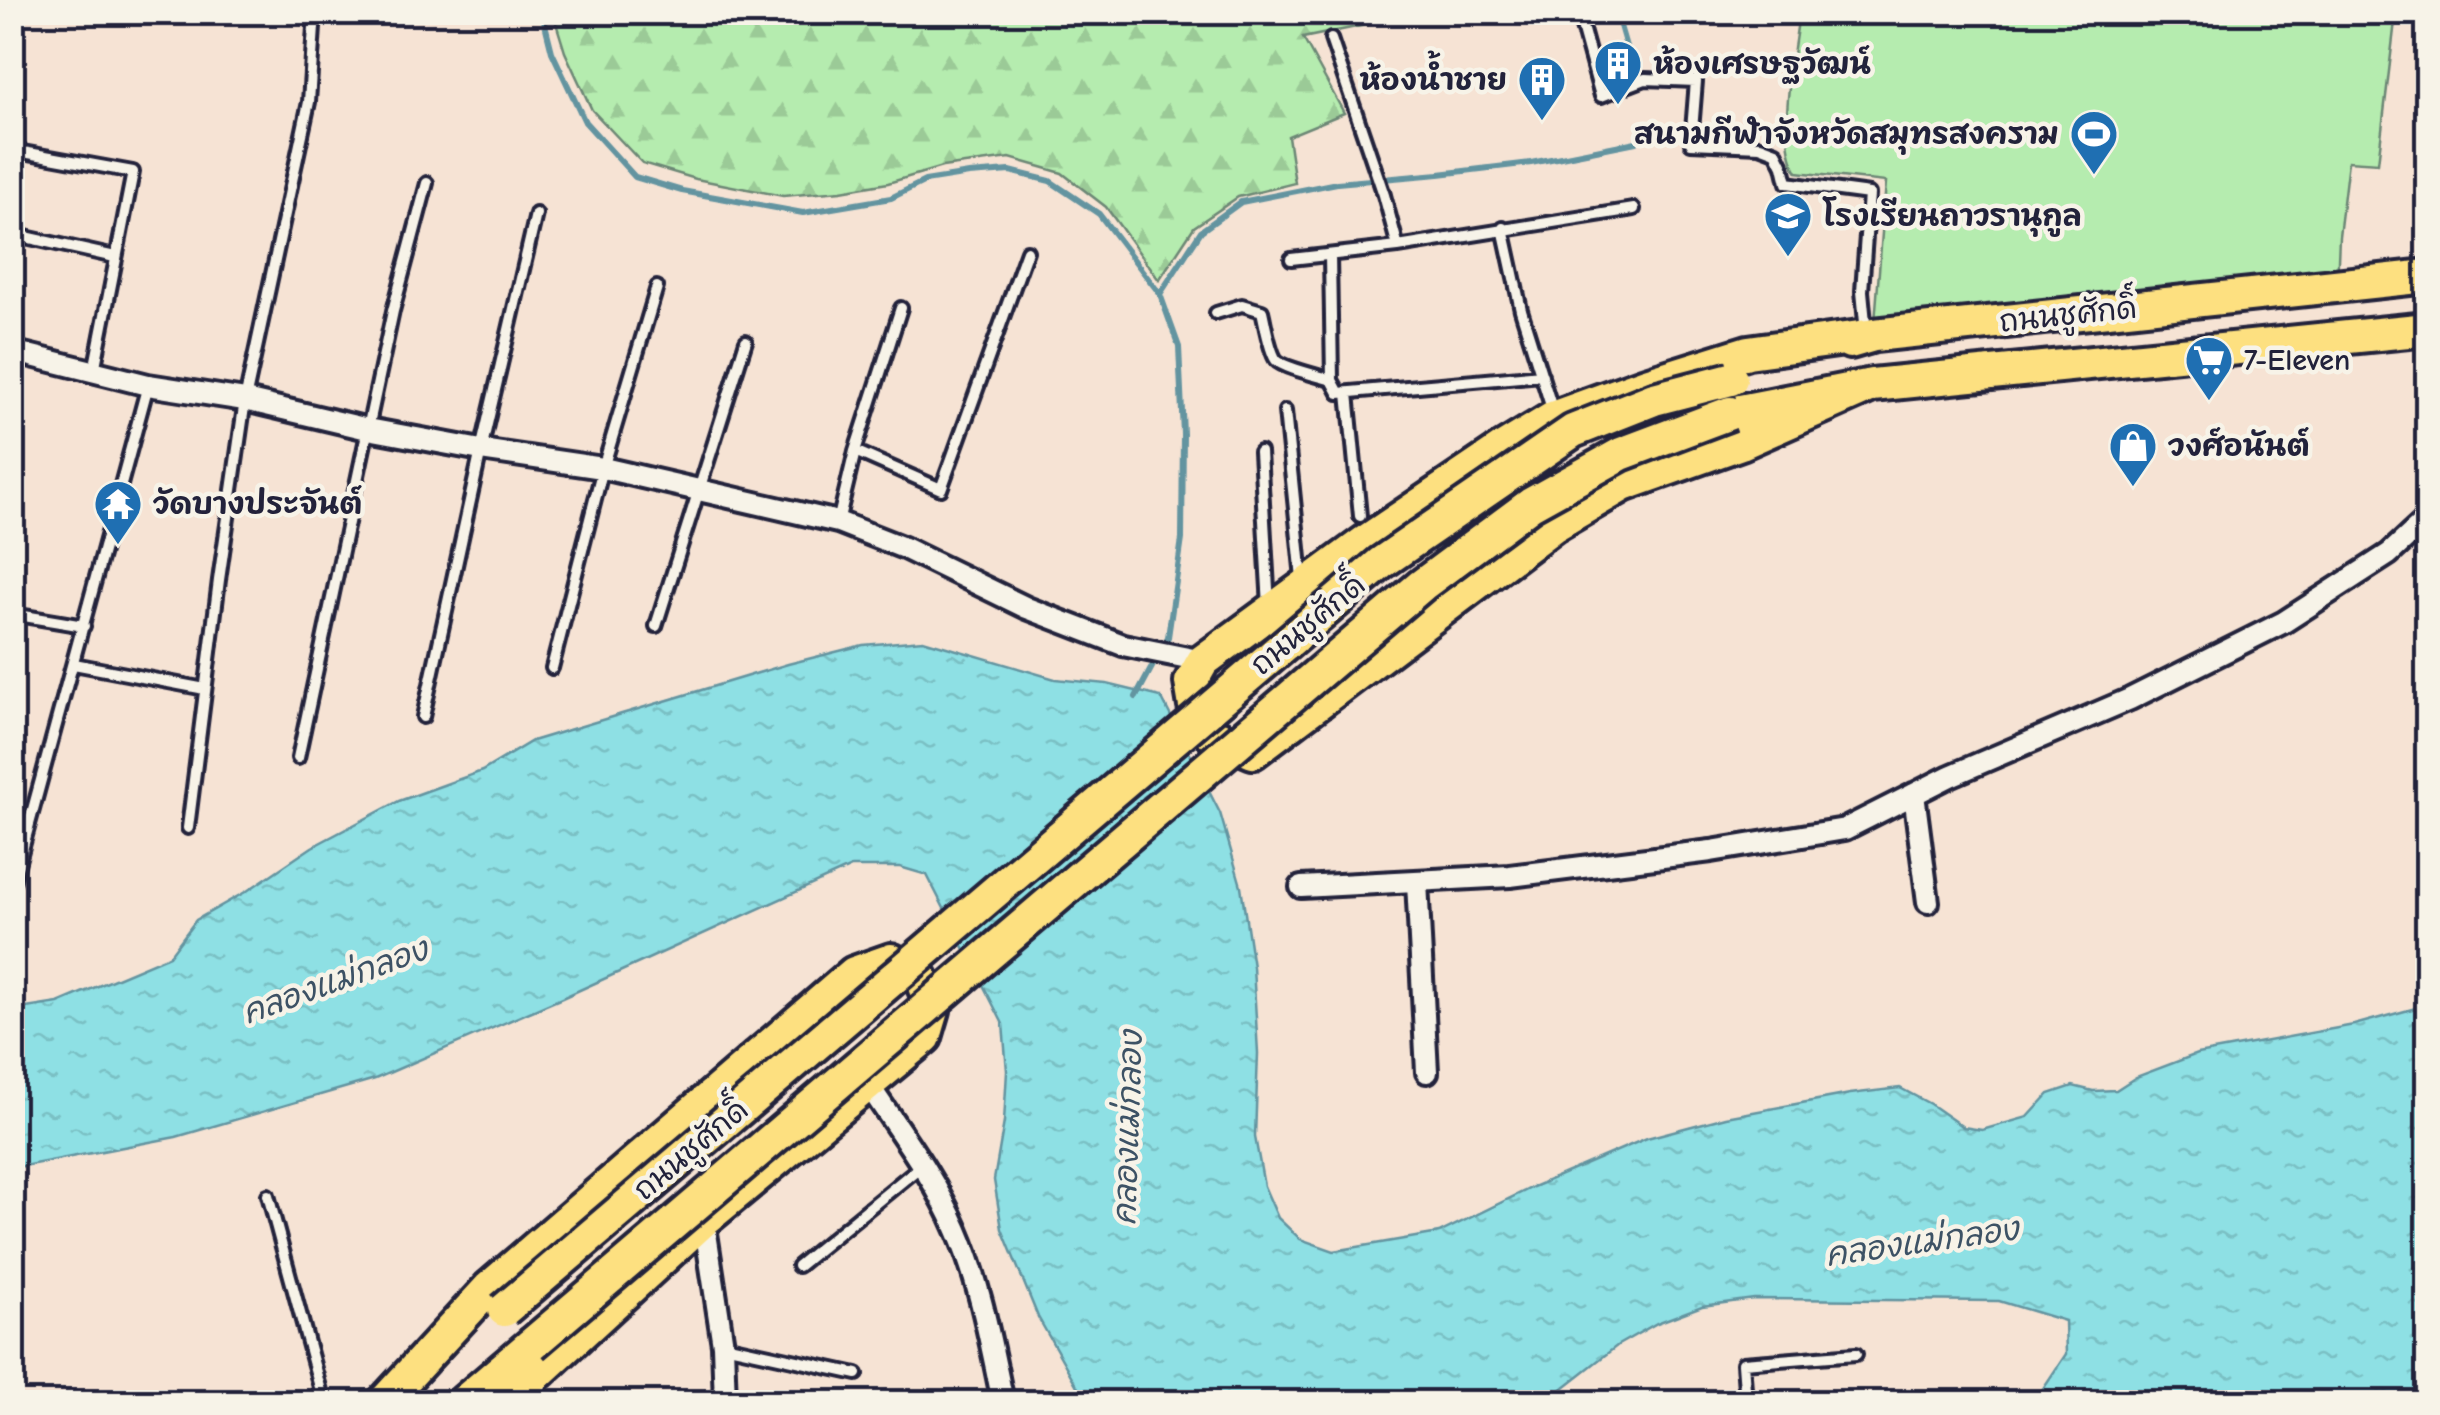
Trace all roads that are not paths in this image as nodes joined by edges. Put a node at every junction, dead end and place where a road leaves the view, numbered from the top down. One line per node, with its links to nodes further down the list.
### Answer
1 (315, 12): 29 (lane)
2 (1578, 12): 20 (lane)
3 (1331, 39): 10 (lane)
4 (12, 150): 13 (lane)
5 (427, 182): 32 (lane)
6 (1634, 209): 8 (lane)
7 (536, 214): 33 (lane)
8 (1503, 228): 10 (lane); 24 (lane)
9 (12, 234): 13 (lane)
10 (1398, 247): 12 (lane)
11 (1027, 251): 34 (lane)
12 (1330, 256): 14 (lane); 25 (lane)
13 (115, 257): 23 (lane)
14 (1291, 258)
15 (2428, 276): 20 (main road, ถนนชูศักดิ์)
16 (657, 287): 36 (lane)
17 (901, 308): 34 (lane)
18 (1216, 313): 25 (lane)
19 (2428, 329): 27 (main road, ถนนชูศักดิ์)
20 (1867, 336): 31 (main road); 69 (main road, ถนนชูศักดิ์, bridge)
21 (746, 341): 37 (lane)
22 (12, 351): 23 (street)
23 (94, 371): 26 (street)
24 (1542, 375): 28 (lane); 31 (lane)
25 (1332, 380): 28 (lane)
26 (148, 385): 29 (street); 44 (lane)
27 (1872, 386): 46 (main road); 66 (main road, ถนนชูศักดิ์, bridge)
28 (1348, 393): 38 (lane)
29 (245, 400): 32 (street); 49 (lane)
30 (1285, 412): 41 (lane)
31 (1554, 418): 41 (main road)
32 (368, 428): 33 (street); 51 (lane)
33 (481, 450): 36 (street); 50 (lane)
34 (855, 451): 40 (lane)
35 (1260, 452): 42 (lane)
36 (603, 468): 37 (street); 48 (lane)
37 (698, 491): 40 (street); 45 (lane)
38 (1360, 516)
39 (2428, 518): 52 (street)
40 (838, 522): 46 (street)
41 (1303, 589): 42 (main road)
42 (1269, 612): 46 (main road)
43 (12, 614): 44 (lane)
44 (84, 626): 47 (lane)
45 (656, 626)
46 (1191, 660)
47 (74, 664): 49 (lane); 55 (lane)
48 (552, 668)
49 (205, 688): 53 (lane)
50 (423, 717)
51 (298, 758)
52 (1914, 794): 54 (street); 57 (street)
53 (188, 828)
54 (1417, 882): 56 (street); 58 (street)
55 (12, 886)
56 (1301, 887)
57 (1928, 902)
58 (1427, 1072)
59 (868, 1084): 60 (street); 62 (main road); 69 (main road)
60 (922, 1165): 63 (lane); 73 (street)
61 (268, 1195): 68 (lane)
62 (704, 1220): 64 (street); 66 (main road)
63 (798, 1266)
64 (723, 1345): 67 (lane); 72 (street)
65 (1856, 1354): 74 (lane)
66 (534, 1373): 70 (main road, ถนนชูศักดิ์); 71 (main road)
67 (857, 1374)
68 (324, 1402)
69 (388, 1402)
70 (464, 1402)
71 (490, 1402)
72 (725, 1402)
73 (1003, 1402)
74 (1746, 1402)

